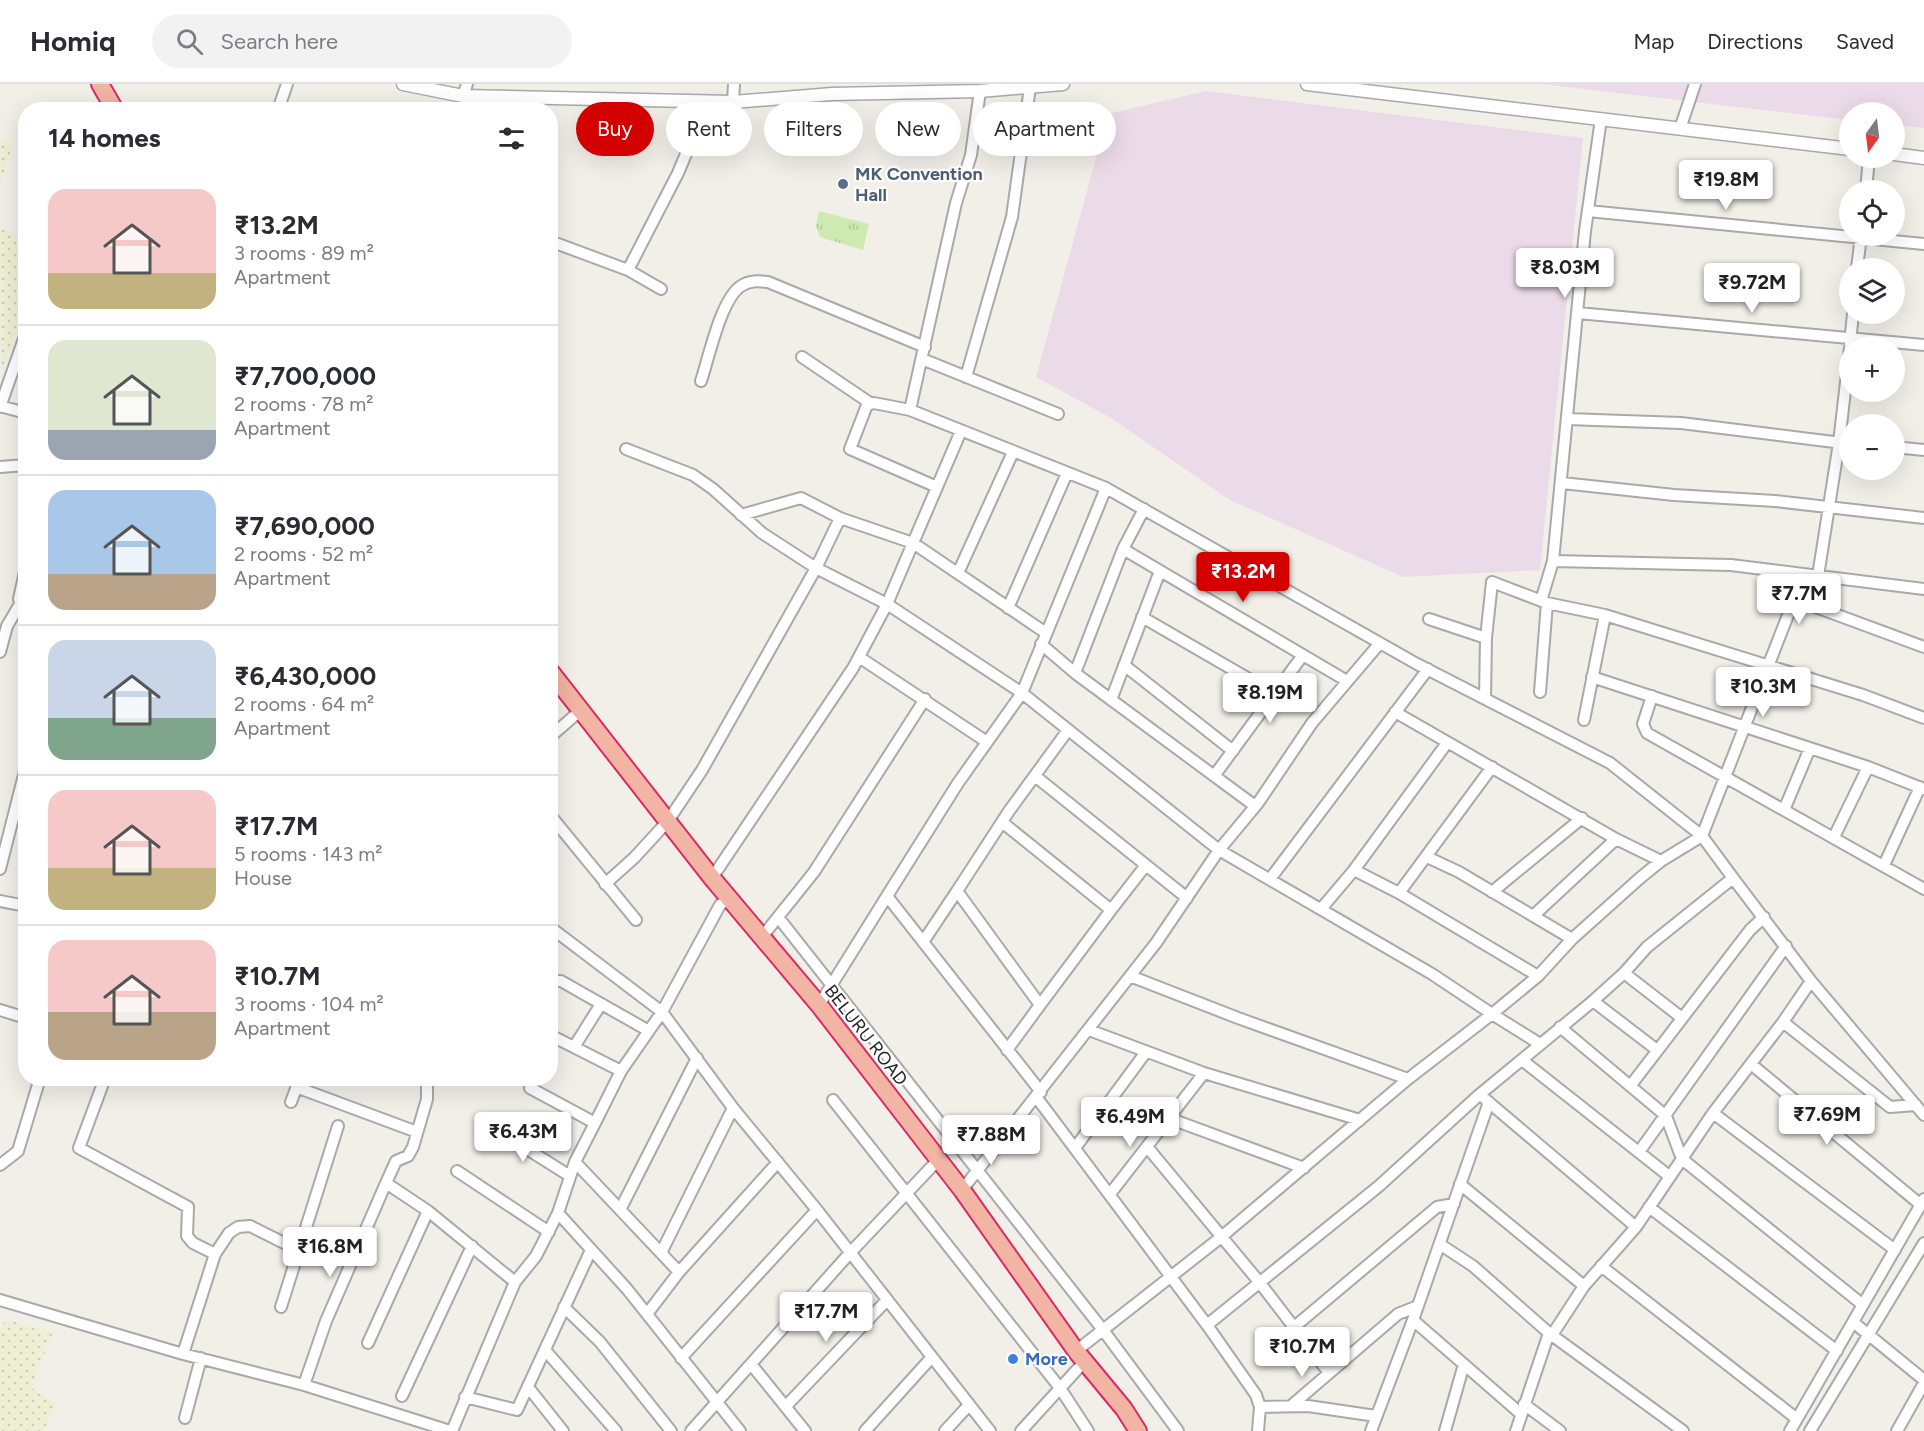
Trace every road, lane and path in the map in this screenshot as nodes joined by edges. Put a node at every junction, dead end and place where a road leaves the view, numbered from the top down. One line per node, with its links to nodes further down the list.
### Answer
1 (89, 84): 11 (highway)
2 (287, 84): 13 (street)
3 (403, 84): 9 (street)
4 (734, 84): 15 (street)
5 (1063, 84): 8 (street)
6 (1307, 84): 17 (street)
7 (1695, 84): 18 (street)
8 (1030, 87): 10 (street); 36 (street)
9 (465, 90): 14 (street)
10 (980, 91): 15 (street); 33 (street)
11 (107, 100)
12 (696, 101): 15 (street); 16 (street); 27 (street)
13 (281, 102)
14 (528, 102)
15 (733, 102)
16 (558, 104)
17 (1601, 119): 18 (street); 22 (street)
18 (1680, 129): 19 (street)
19 (1839, 148)
20 (1905, 155): 21 (street)
21 (1924, 158)
22 (1588, 211): 23 (street); 29 (street)
23 (1839, 235)
24 (1905, 242): 26 (street)
25 (558, 244): 27 (street)
26 (1924, 244)
27 (628, 270): 28 (street)
28 (661, 289)
29 (1578, 313): 30 (street); 43 (street)
30 (1839, 343)
31 (1905, 345): 32 (street)
32 (1924, 345)
33 (923, 353): 36 (street); 37 (street); 40 (street)
34 (18, 355): 39 (street)
35 (802, 357): 38 (street)
36 (966, 376): 42 (street)
37 (701, 381)
38 (870, 403): 40 (street); 55 (street)
39 (0, 406): 41 (street)
40 (910, 410): 44 (street)
41 (18, 411)
42 (1058, 414)
43 (1567, 419): 45 (street); 54 (street)
44 (961, 431): 49 (street); 55 (street)
45 (1839, 443)
46 (1905, 448): 48 (street)
47 (626, 449): 59 (street)
48 (1924, 450)
49 (1013, 452): 53 (street); 67 (street)
50 (1839, 463): 57 (street)
51 (18, 466): 52 (street)
52 (0, 467)
53 (1067, 473): 56 (street); 75 (street)
54 (1562, 483): 57 (street); 64 (street)
55 (937, 487): 62 (street)
56 (1106, 488): 58 (street); 79 (street)
57 (1827, 507): 61 (street); 69 (street)
58 (1144, 509): 63 (street); 81 (street)
59 (741, 515): 60 (street); 65 (street)
60 (840, 518): 62 (street); 65 (street)
61 (1924, 518)
62 (913, 543): 67 (street); 73 (street)
63 (1124, 549): 66 (street); 90 (street)
64 (1553, 561): 68 (street); 72 (street)
65 (816, 568): 73 (street); 122 (street)
66 (1160, 571): 77 (street); 85 (street)
67 (958, 573): 75 (street)
68 (1804, 574): 69 (street); 71 (street)
69 (1818, 576): 70 (street)
70 (1924, 589)
71 (1794, 599): 83 (street); 88 (street)
72 (1544, 602): 76 (street); 80 (street); 94 (street)
73 (886, 604): 86 (street); 95 (street)
74 (18, 607): 84 (street)
75 (1008, 608): 79 (street)
76 (1605, 615): 88 (street); 91 (street)
77 (1142, 617): 87 (street); 96 (street)
78 (1429, 619): 80 (street)
79 (1046, 633): 82 (street)
80 (1486, 638): 99 (street)
81 (1380, 643): 89 (street); 93 (street)
82 (1041, 644): 90 (street); 95 (street)
83 (1924, 647)
84 (0, 652)
85 (1303, 655): 93 (street); 96 (street)
86 (859, 657): 98 (street); 135 (street)
87 (1124, 665): 100 (street); 111 (street)
88 (1767, 665): 103 (street); 105 (street)
89 (1428, 669): 99 (street); 102 (street)
90 (1074, 673): 100 (street)
91 (1592, 677): 97 (street); 104 (street)
92 (558, 681): 101 (highway, BELURU ROAD)
93 (1347, 681): 119 (street)
94 (1540, 692)
95 (1022, 693): 107 (street); 108 (street)
96 (1275, 694): 111 (street)
97 (1652, 696): 105 (street); 116 (street)
98 (925, 699): 108 (street); 150 (street)
99 (1485, 699): 125 (street)
100 (1110, 700): 115 (street)
101 (581, 710): 106 (street); 122 (highway, BELURU ROAD)
102 (1395, 712): 109 (street); 137 (street)
103 (1924, 718)
104 (1584, 720)
105 (1744, 726): 110 (street); 116 (street)
106 (558, 730)
107 (1068, 730): 114 (street); 128 (street)
108 (987, 742): 143 (street)
109 (1447, 743): 112 (street); 134 (street)
110 (1810, 748): 113 (street); 120 (street)
111 (1233, 751): 115 (street)
112 (1492, 767): 121 (street); 129 (street)
113 (1868, 767): 117 (street); 126 (street)
114 (1035, 776): 123 (street); 131 (street)
115 (1214, 776): 119 (street)
116 (1725, 778): 120 (street); 125 (street)
117 (1922, 788): 132 (street)
118 (18, 798): 133 (street)
119 (1255, 806): 128 (street)
120 (1784, 810): 126 (street)
121 (1582, 818): 127 (street); 141 (street)
122 (668, 821): 135 (highway, BELURU ROAD); 138 (street)
123 (1002, 822): 140 (street); 149 (street)
124 (558, 825): 138 (street)
125 (1702, 836): 130 (street); 136 (street)
126 (1834, 837): 132 (street)
127 (1616, 839): 130 (street); 151 (street)
128 (1219, 850): 137 (street); 145 (street)
129 (1427, 857): 141 (street); 142 (street)
130 (1661, 861): 156 (street)
131 (1146, 865): 145 (street); 149 (street)
132 (1884, 865): 139 (street)
133 (0, 869)
134 (1354, 870): 142 (street); 148 (street)
135 (712, 878): 144 (highway, BELURU ROAD)
136 (1732, 878): 152 (street); 159 (street)
137 (1270, 879): 148 (street)
138 (605, 884): 153 (street)
139 (1924, 889)
140 (957, 891): 157 (street); 168 (street)
141 (1492, 892): 151 (street)
142 (1399, 893): 161 (street)
143 (887, 896): 157 (street); 164 (street)
144 (729, 898): 155 (highway, BELURU ROAD); 170 (street)
145 (1187, 898): 160 (street)
146 (0, 901): 147 (street)
147 (18, 904)
148 (1321, 909): 171 (street)
149 (1111, 910): 168 (street)
150 (778, 916): 155 (street); 164 (street)
151 (1533, 916): 156 (street)
152 (1764, 917): 158 (street); 173 (street)
153 (636, 920)
154 (558, 933): 170 (street)
155 (762, 937): 167 (highway, BELURU ROAD)
156 (1572, 939): 161 (street)
157 (923, 942): 181 (street)
158 (1786, 946): 163 (street); 206 (street)
159 (1624, 973): 165 (street); 173 (street)
160 (1130, 976): 176 (street); 189 (street)
161 (1538, 976): 171 (street)
162 (558, 981): 166 (street)
163 (1811, 981): 174 (street); 202 (street)
164 (831, 985): 167 (street); 223 (street)
165 (1593, 1001): 175 (street); 182 (street)
166 (602, 1004): 177 (street); 180 (street)
167 (819, 1005): 217 (highway, BELURU ROAD)
168 (1040, 1005): 181 (street)
169 (0, 1010): 172 (street)
170 (662, 1012): 177 (street); 184 (street)
171 (1492, 1014): 179 (street); 189 (street)
172 (18, 1016)
173 (1682, 1018): 182 (street)
174 (1783, 1022): 186 (street); 202 (street)
175 (1560, 1028): 179 (street); 190 (street)
176 (1089, 1030): 183 (street); 197 (street)
177 (649, 1031): 187 (street)
178 (558, 1039): 180 (street)
179 (1539, 1044): 185 (street)
180 (574, 1047): 187 (street)
181 (1007, 1050): 197 (street)
182 (1657, 1050): 190 (street)
183 (1146, 1052): 188 (street); 213 (street)
184 (697, 1058): 203 (street); 234 (street)
185 (1522, 1060): 198 (street); 215 (street)
186 (1750, 1064): 204 (street); 231 (street)
187 (621, 1071): 209 (street)
188 (1204, 1073): 207 (street); 208 (street)
189 (1408, 1078): 208 (street)
190 (1631, 1085): 206 (street)
191 (38, 1086): 220 (street)
192 (102, 1086): 248 (street)
193 (297, 1086): 200 (street)
194 (305, 1086): 212 (street)
195 (427, 1086): 212 (street)
196 (530, 1088): 209 (street)
197 (1039, 1095): 213 (street); 223 (street)
198 (1479, 1095): 201 (street); 254 (street)
199 (833, 1100): 229 (street)
200 (291, 1102)
201 (1489, 1102): 227 (street); 238 (street)
202 (1916, 1105): 205 (street)
203 (733, 1108): 219 (street); 247 (street)
204 (1713, 1113): 216 (street); 245 (street)
205 (1924, 1115)
206 (1666, 1116): 215 (street); 216 (street)
207 (1171, 1119): 214 (street); 221 (street)
208 (1360, 1120): 221 (street)
209 (595, 1123): 218 (street)
210 (338, 1126): 246 (street)
211 (492, 1127): 224 (street)
212 (417, 1132): 226 (street)
213 (1075, 1148): 230 (street)
214 (1148, 1148): 230 (street); 240 (street)
215 (1639, 1152): 225 (street)
216 (1682, 1159): 225 (street); 258 (street)
217 (938, 1160): 228 (highway, BELURU ROAD); 229 (street)
218 (575, 1162): 224 (street); 234 (street)
219 (778, 1162): 235 (street); 251 (street)
220 (0, 1165)
221 (1304, 1168): 240 (street)
222 (457, 1171): 239 (street)
223 (977, 1171): 228 (street); 267 (street)
224 (570, 1176): 237 (street)
225 (1670, 1176): 233 (street)
226 (386, 1183): 236 (street); 282 (street)
227 (1460, 1184): 232 (street); 255 (street)
228 (962, 1190): 275 (highway, BELURU ROAD)
229 (906, 1192): 249 (street); 284 (street)
230 (1110, 1194): 252 (street)
231 (1923, 1202): 245 (street)
232 (1454, 1204): 242 (street); 266 (street)
233 (1649, 1207): 238 (street); 272 (street)
234 (621, 1208): 247 (street)
235 (817, 1210): 249 (street); 277 (street)
236 (428, 1211): 243 (street); 270 (street)
237 (558, 1213): 239 (street); 244 (street)
238 (1636, 1227): 250 (street)
239 (549, 1232): 253 (street)
240 (1220, 1238): 252 (street); 254 (street)
241 (1924, 1243): 269 (street)
242 (1441, 1245): 259 (street); 268 (street)
243 (472, 1246): 253 (street); 285 (street)
244 (591, 1250): 261 (street); 262 (street)
245 (1895, 1250): 258 (street)
246 (300, 1251): 248 (street); 260 (street)
247 (661, 1253): 251 (street)
248 (215, 1254): 273 (street)
249 (849, 1254): 257 (street); 278 (street)
250 (1601, 1266): 255 (street); 295 (street)
251 (679, 1272): 262 (street)
252 (1173, 1276): 265 (street); 267 (street)
253 (515, 1282): 286 (street)
254 (1260, 1283): 265 (street); 266 (street)
255 (1584, 1286): 268 (street)
256 (0, 1300): 273 (street)
257 (887, 1300): 274 (street); 290 (street)
258 (1863, 1305): 264 (street)
259 (1418, 1306): 263 (street); 280 (street)
260 (281, 1307)
261 (564, 1307): 271 (street); 299 (street)
262 (647, 1314): 277 (street)
263 (1413, 1320): 279 (street); 293 (street)
264 (1853, 1322): 269 (street); 272 (street)
265 (1206, 1324): 291 (street)
266 (1293, 1328): 280 (street)
267 (1103, 1330): 275 (street); 309 (street)
268 (1551, 1334): 292 (street); 315 (street)
269 (1868, 1335): 281 (street); 317 (street)
270 (368, 1343)
271 (545, 1350): 283 (street); 298 (street)
272 (1837, 1351): 295 (street)
273 (183, 1354): 276 (street)
274 (932, 1357): 288 (street); 303 (street)
275 (1080, 1357): 284 (street); 308 (highway, BELURU ROAD)
276 (201, 1358): 282 (street); 294 (street)
277 (681, 1358): 287 (street)
278 (751, 1364): 287 (street); 290 (street)
279 (1464, 1364): 292 (street); 312 (street)
280 (1329, 1373): 289 (street)
281 (1924, 1381): 318 (street)
282 (304, 1385): 296 (street)
283 (528, 1387): 286 (street); 297 (street)
284 (1060, 1388): 306 (street); 307 (street)
285 (402, 1396)
286 (465, 1397): 296 (street)
287 (718, 1403): 300 (street); 301 (street)
288 (969, 1405): 304 (street); 305 (street)
289 (1292, 1405): 291 (street); 293 (street)
290 (786, 1407): 302 (street)
291 (1260, 1407): 310 (street)
292 (1522, 1409): 313 (street); 314 (street)
293 (1376, 1416): 311 (street)
294 (185, 1418)
295 (1797, 1419): 316 (street)
296 (451, 1431)
297 (563, 1431)
298 (616, 1431)
299 (671, 1431)
300 (691, 1431)
301 (740, 1431)
302 (805, 1431)
303 (865, 1431)
304 (945, 1431)
305 (990, 1431)
306 (1021, 1431)
307 (1088, 1431)
308 (1138, 1431)
309 (1178, 1431)
310 (1258, 1431)
311 (1371, 1431)
312 (1445, 1431)
313 (1516, 1431)
314 (1560, 1431)
315 (1683, 1431)
316 (1790, 1431)
317 (1810, 1431)
318 (1897, 1431)

